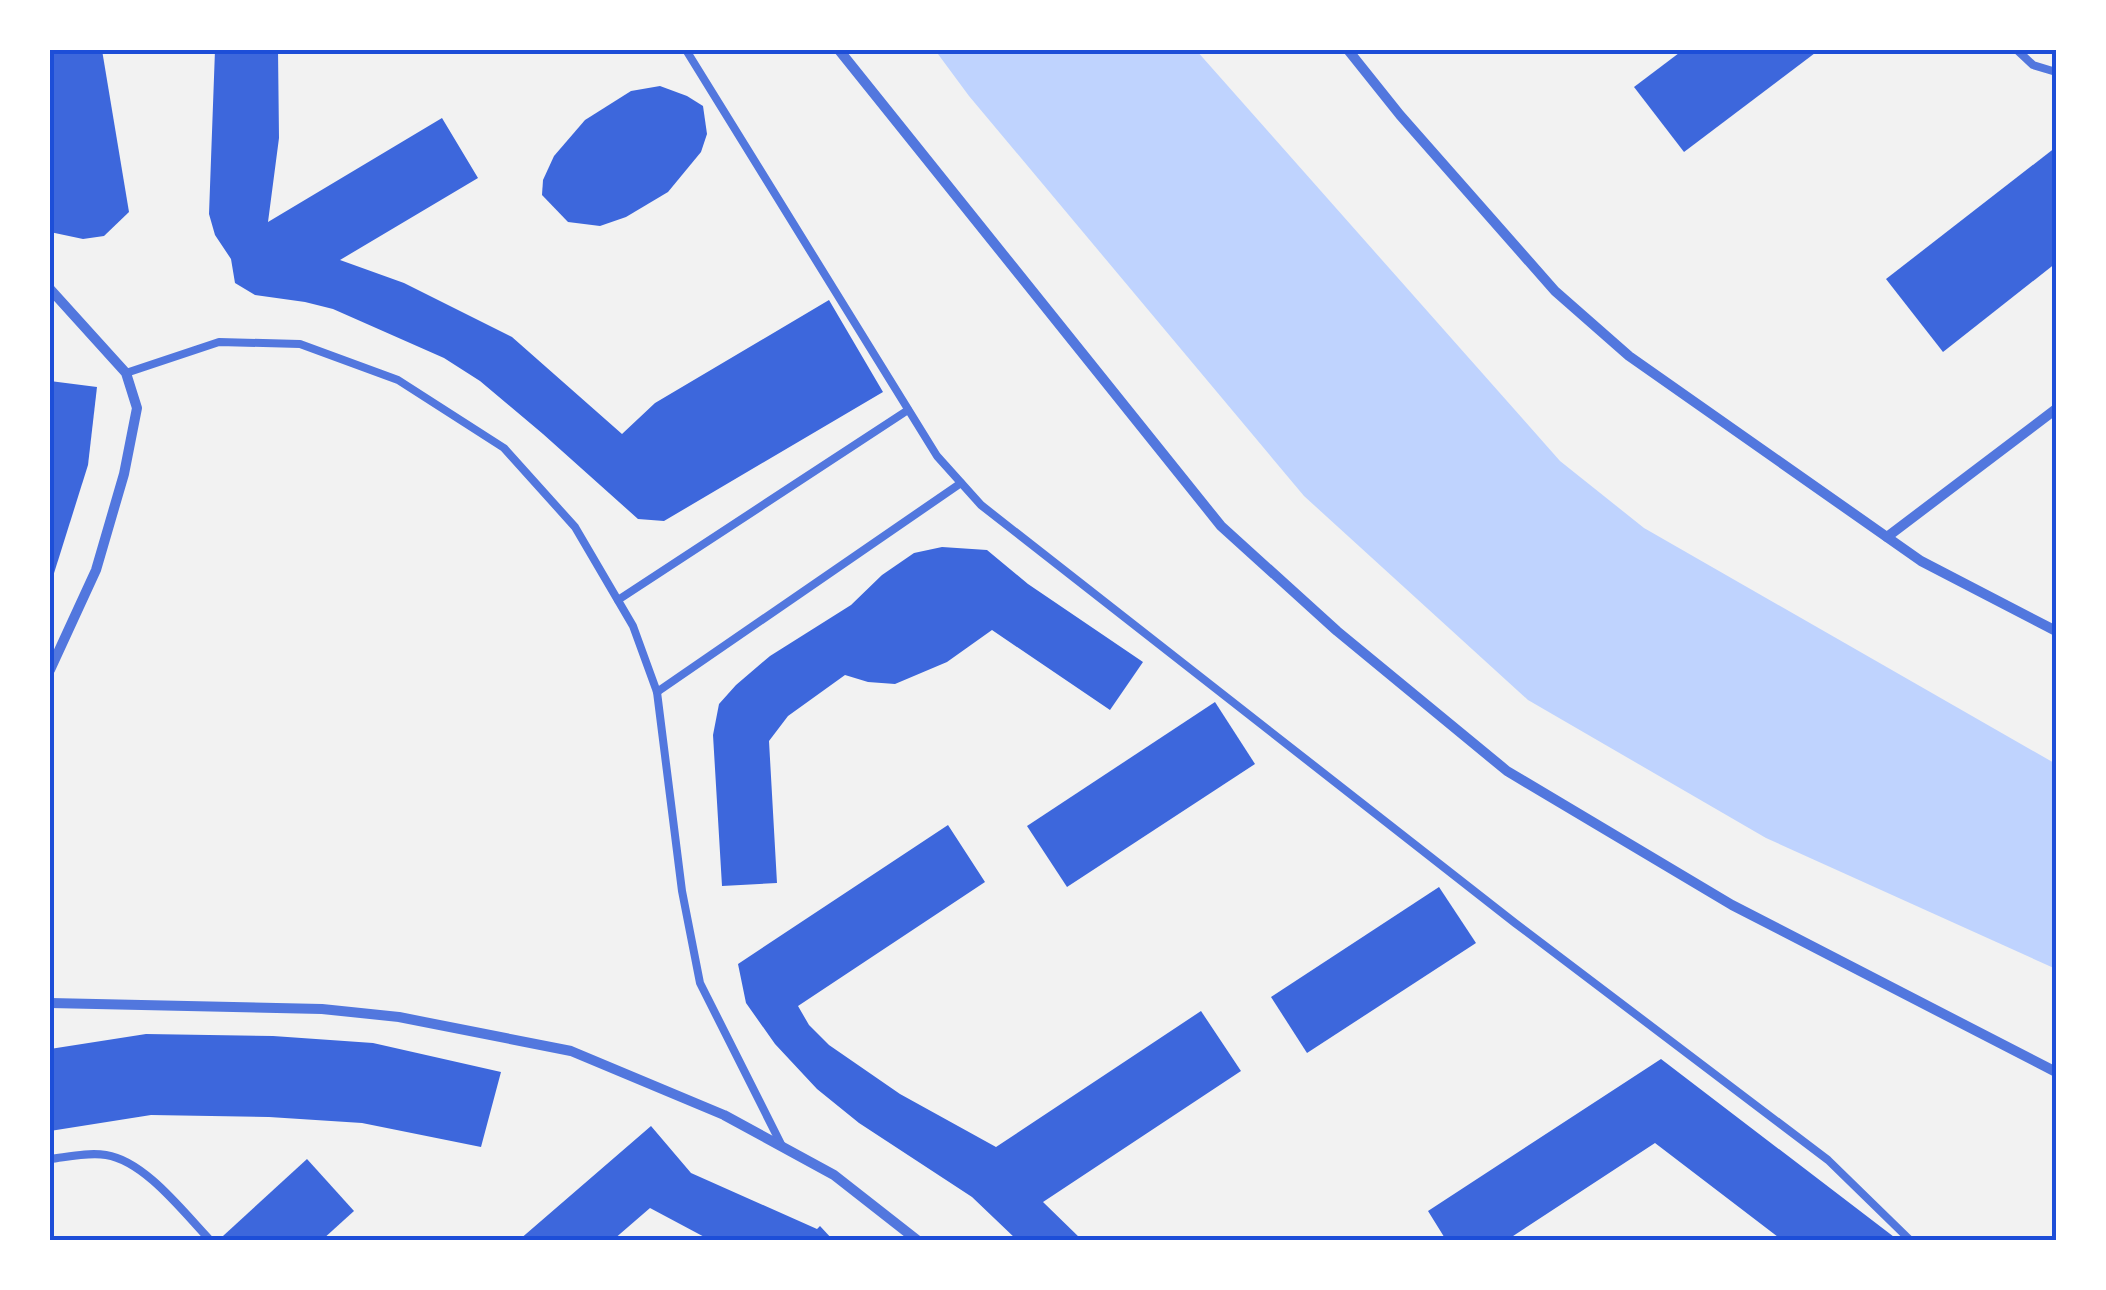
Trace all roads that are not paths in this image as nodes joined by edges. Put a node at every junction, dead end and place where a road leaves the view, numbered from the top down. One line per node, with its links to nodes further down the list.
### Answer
1 (686, 50): 9 (lane)
2 (839, 50): 17 (street)
3 (1348, 50): 11 (street)
4 (2017, 50): 5 (lane)
5 (2056, 72)
6 (50, 289): 7 (street)
7 (126, 373): 12 (lane); 14 (street)
8 (2056, 409): 11 (street)
9 (908, 410): 10 (lane); 12 (lane)
10 (961, 484): 15 (lane); 22 (lane)
11 (1888, 537): 13 (street)
12 (618, 600): 15 (lane)
13 (2056, 631)
14 (50, 670)
15 (657, 692): 18 (lane)
16 (50, 1002): 18 (street)
17 (2056, 1072)
18 (783, 1147): 21 (street)
19 (50, 1159): 20 (lane)
20 (210, 1240)
21 (917, 1240)
22 (1910, 1240)

